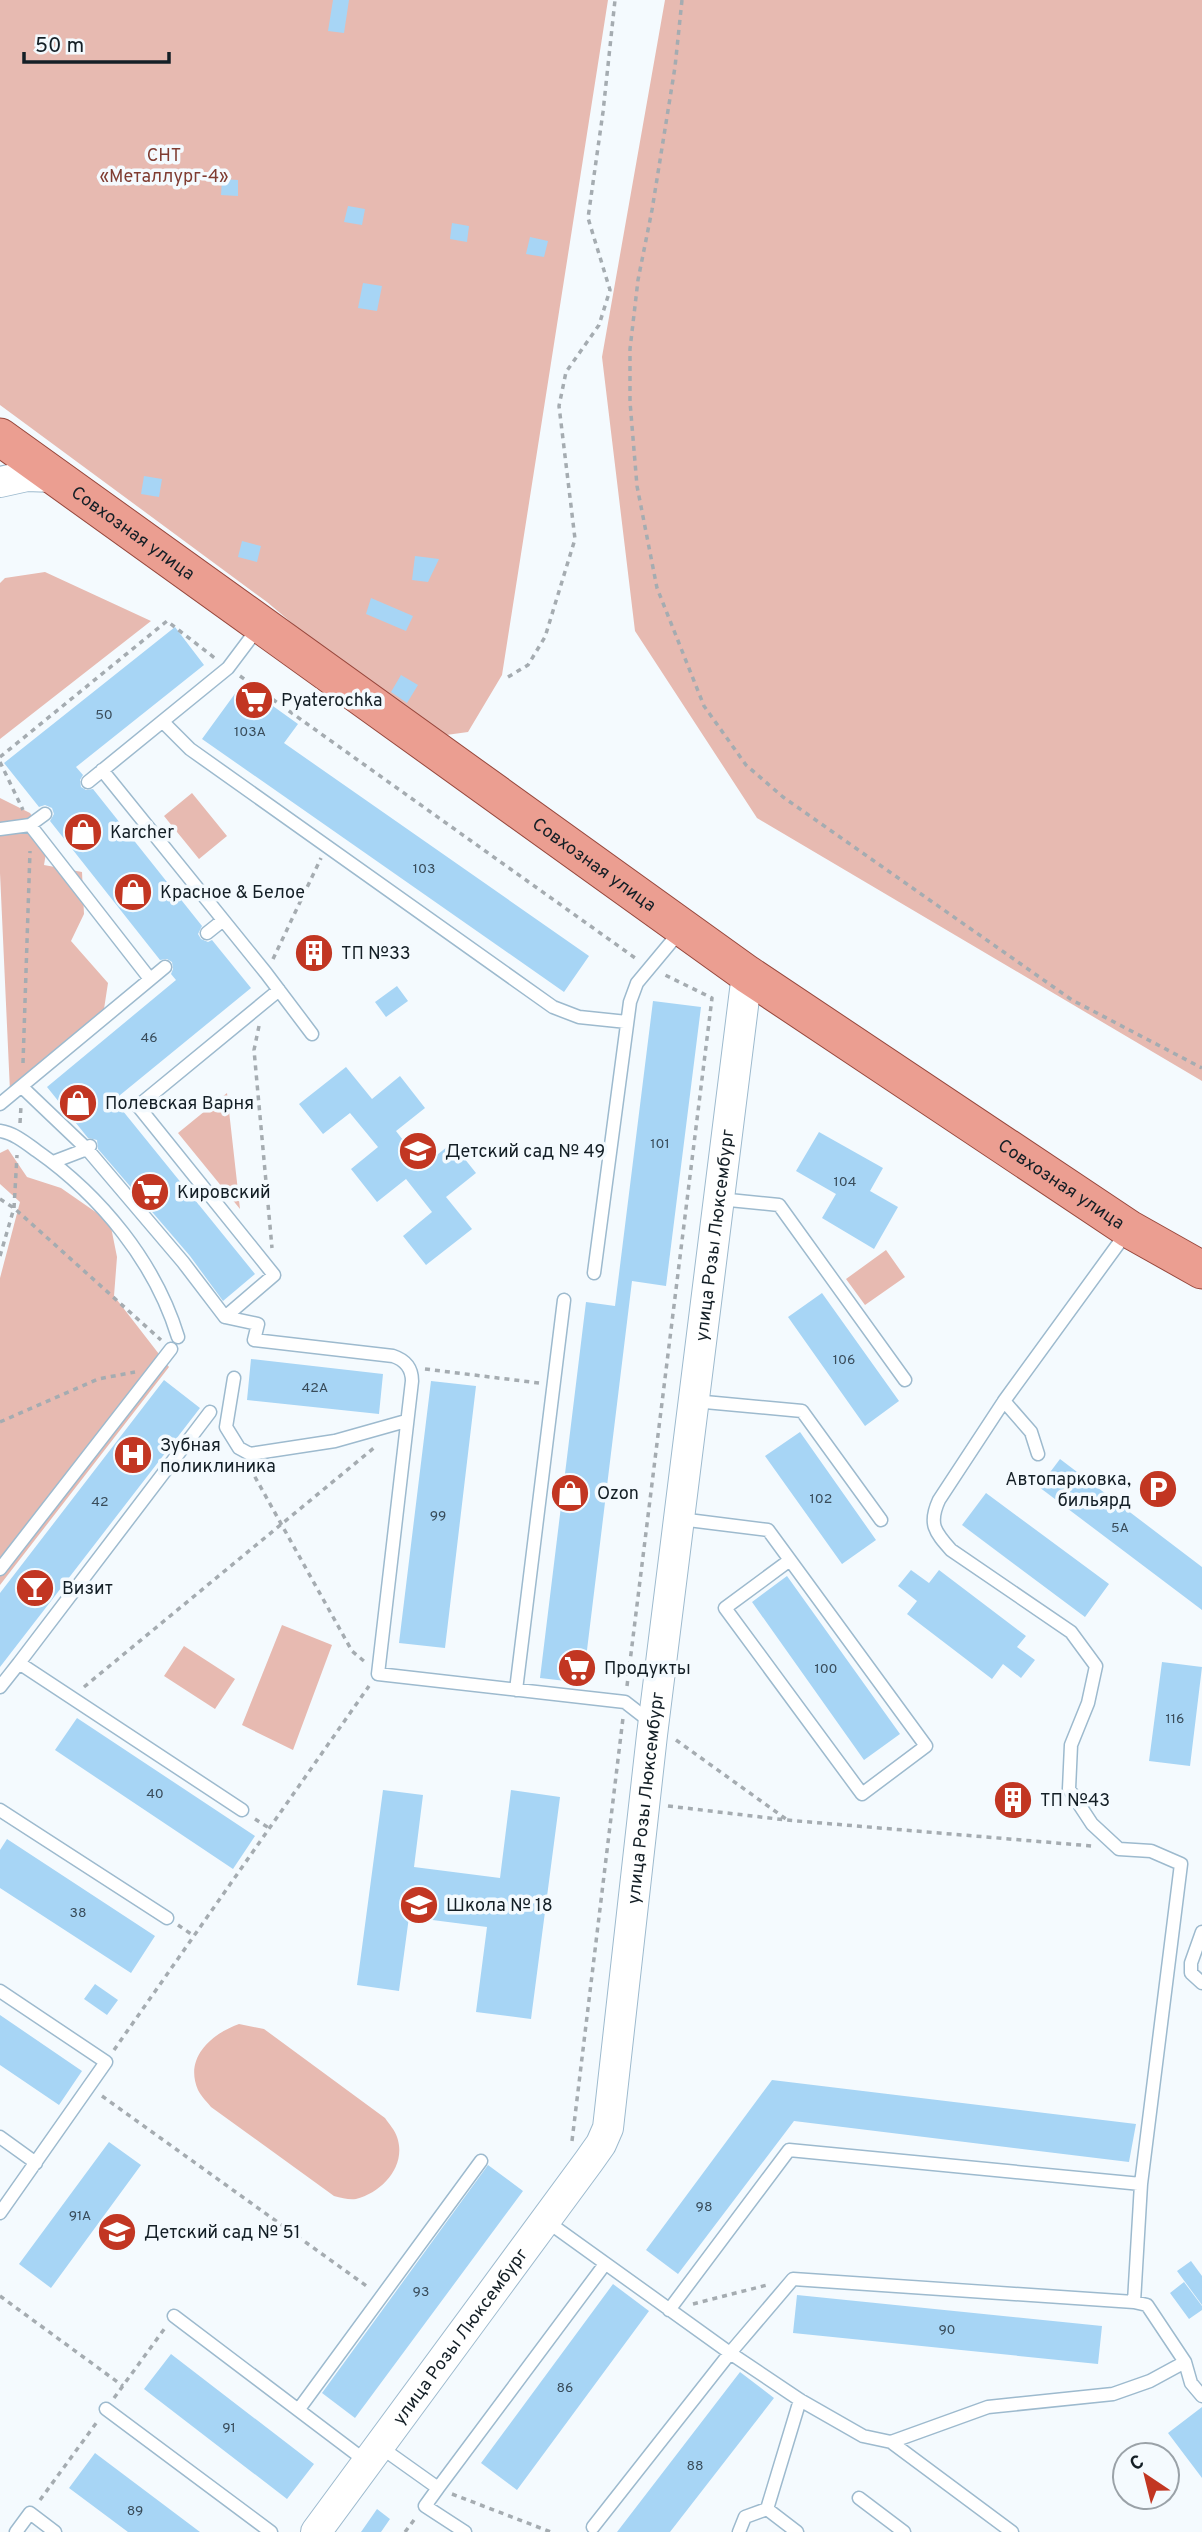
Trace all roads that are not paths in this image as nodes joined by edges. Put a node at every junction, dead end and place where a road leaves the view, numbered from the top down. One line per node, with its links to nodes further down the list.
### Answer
1 (0, 438): 2 (main road, Совхозная улица)
2 (54, 477): 3 (street); 4 (main road, Совхозная улица)
3 (0, 482)
4 (260, 625): 5 (lane); 12 (main road, Совхозная улица)
5 (163, 722): 6 (lane); 18 (lane)
6 (102, 770): 7 (lane); 11 (lane)
7 (88, 782)
8 (45, 814): 9 (lane)
9 (30, 825): 10 (lane); 16 (lane)
10 (0, 829)
11 (222, 920): 13 (lane); 17 (lane)
12 (682, 928): 15 (main road, Совхозная улица); 18 (lane)
13 (207, 933)
14 (165, 967): 16 (lane)
15 (747, 974): 27 (street, улица Розы Люксембург); 28 (main road, Совхозная улица)
16 (150, 979): 20 (lane)
17 (274, 994): 19 (lane); 22 (lane)
18 (627, 1022): 30 (lane)
19 (312, 1034)
20 (22, 1087): 21 (lane); 25 (lane)
21 (0, 1104)
22 (138, 1106): 23 (lane); 32 (lane)
23 (126, 1115)
24 (0, 1131): 26 (lane)
25 (90, 1146): 26 (lane); 32 (lane)
26 (53, 1162): 33 (lane)
27 (719, 1199): 36 (lane); 37 (street, улица Розы Люксембург)
28 (1129, 1229): 29 (main road, Совхозная улица); 38 (lane)
29 (1202, 1270)
30 (594, 1273)
31 (564, 1300): 48 (lane)
32 (225, 1317): 40 (lane)
33 (178, 1337)
34 (171, 1349): 45 (lane)
35 (234, 1378): 40 (lane)
36 (905, 1380)
37 (694, 1401): 42 (street, улица Розы Люксембург); 43 (lane)
38 (1004, 1401): 41 (lane); 59 (lane)
39 (210, 1412): 46 (lane)
40 (406, 1421): 48 (lane)
41 (1038, 1454)
42 (680, 1519): 44 (lane); 49 (street, улица Розы Люксембург)
43 (881, 1520)
44 (790, 1560): 44 (lane)
45 (0, 1569)
46 (19, 1663): 47 (lane); 51 (lane)
47 (0, 1687)
48 (516, 1690): 49 (lane)
49 (654, 1724): 61 (street, улица Розы Люксембург)
50 (0, 1810): 52 (lane)
51 (242, 1810)
52 (167, 1918)
53 (1202, 1932): 54 (lane)
54 (1202, 1983)
55 (0, 1991): 58 (lane)
56 (0, 2137): 58 (lane)
57 (481, 2161): 71 (lane)
58 (36, 2163): 60 (lane)
59 (1141, 2184): 63 (lane); 64 (lane)
60 (0, 2213)
61 (545, 2220): 62 (lane); 73 (street, улица Розы Люксембург)
62 (605, 2264): 64 (lane); 74 (lane)
63 (1134, 2302): 66 (lane); 67 (lane)
64 (669, 2310): 66 (lane)
65 (174, 2316): 71 (lane)
66 (730, 2353): 69 (lane); 77 (lane)
67 (1185, 2362): 68 (lane); 72 (lane)
68 (1202, 2396)
69 (800, 2400): 72 (lane); 76 (lane)
70 (106, 2409): 80 (lane)
71 (299, 2409): 73 (lane)
72 (891, 2442): 86 (lane)
73 (373, 2454): 74 (lane); 81 (street, улица Розы Люксембург)
74 (438, 2488): 82 (lane)
75 (859, 2498): 85 (lane)
76 (767, 2509): 83 (lane); 84 (lane)
77 (593, 2527)
78 (16, 2532): 79 (lane)
79 (55, 2532)
80 (271, 2532)
81 (316, 2532)
82 (465, 2532)
83 (739, 2532)
84 (797, 2532)
85 (904, 2532)
86 (1012, 2532)

